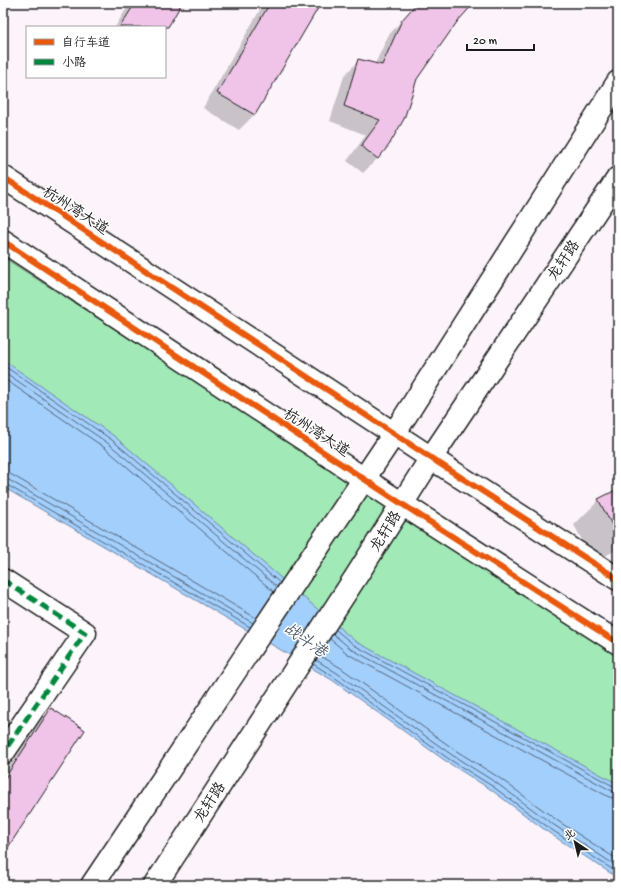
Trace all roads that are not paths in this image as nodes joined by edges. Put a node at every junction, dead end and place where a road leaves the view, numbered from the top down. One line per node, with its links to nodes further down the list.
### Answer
1 (618, 82): 5 (street)
2 (3, 177): 5 (street, 杭州湾大道)
3 (618, 178): 6 (street, 龙轩路)
4 (3, 241): 7 (street, 杭州湾大道)
5 (394, 434): 6 (street, 杭州湾大道); 7 (street)
6 (431, 458): 8 (street, 龙轩路); 9 (street, 杭州湾大道)
7 (364, 479): 8 (street, 杭州湾大道); 13 (street)
8 (402, 504): 11 (street, 杭州湾大道); 14 (street, 龙轩路)
9 (618, 579)
10 (3, 580): 12 (street)
11 (618, 643)
12 (3, 753)
13 (92, 885)
14 (155, 885)

